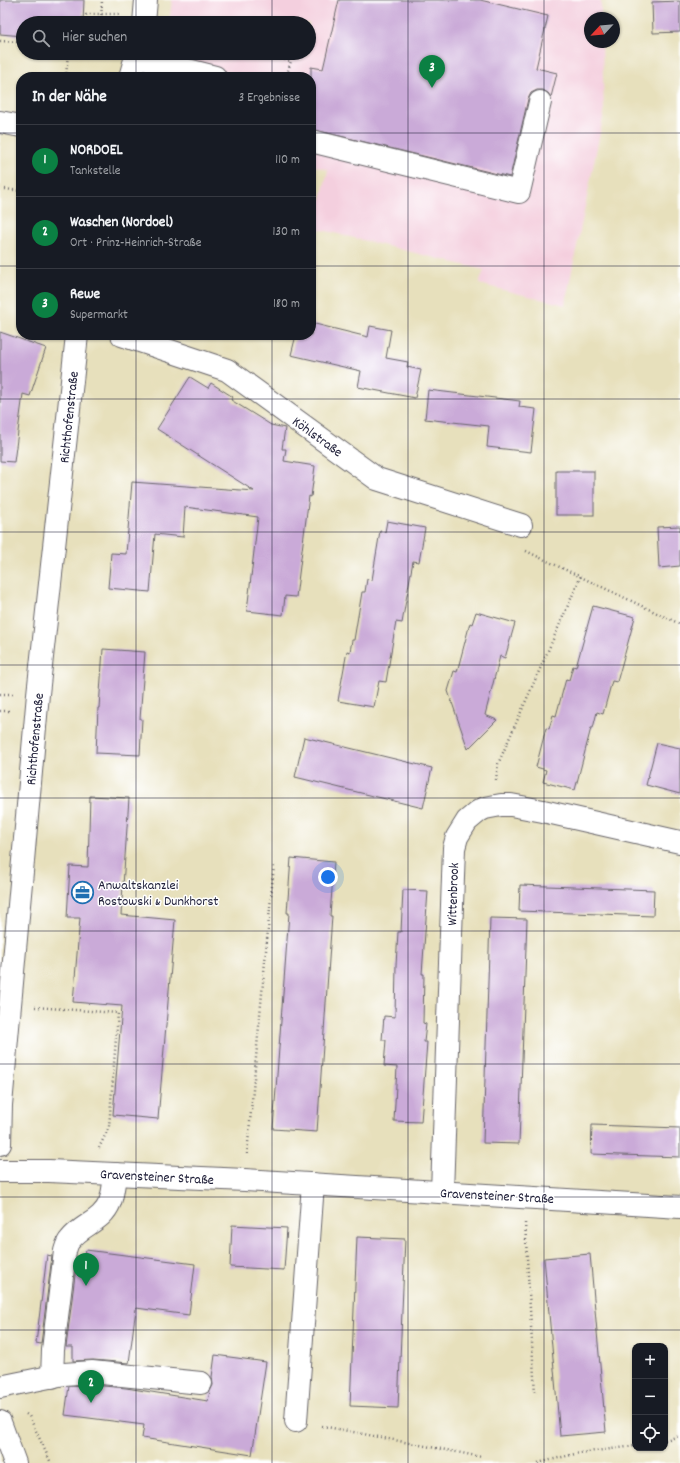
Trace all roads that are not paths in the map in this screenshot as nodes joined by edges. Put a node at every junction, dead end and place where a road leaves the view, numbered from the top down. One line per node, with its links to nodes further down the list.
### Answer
1 (146, 0): 2 (street)
2 (145, 16)
3 (134, 62): 4 (street)
4 (188, 72)
5 (540, 102): 8 (street)
6 (0, 122): 7 (street)
7 (16, 125)
8 (316, 142)
9 (76, 340): 13 (street, Richthofenstraße)
10 (137, 340): 11 (street, Köhlstraße)
11 (521, 525)
12 (680, 842): 17 (street, Wittenbrook)
13 (0, 1144)
14 (0, 1171): 15 (street, Gravensteiner Straße)
15 (115, 1174): 16 (street, Gravensteiner Straße); 19 (street)
16 (313, 1184): 17 (street, Gravensteiner Straße); 22 (street)
17 (442, 1192): 18 (street, Gravensteiner Straße)
18 (680, 1206)
19 (52, 1376): 20 (street); 21 (street)
20 (201, 1383)
21 (0, 1387)
22 (296, 1421)
23 (0, 1422): 24 (street)
24 (15, 1463)

